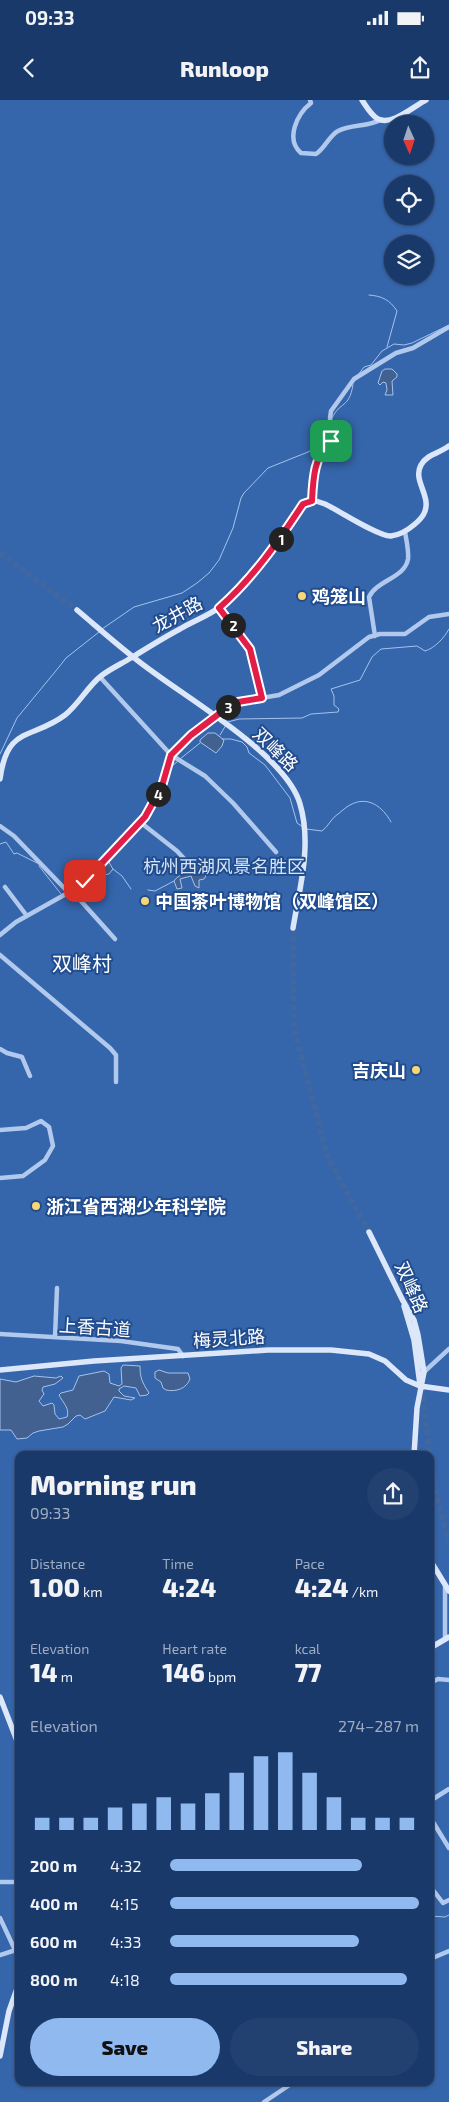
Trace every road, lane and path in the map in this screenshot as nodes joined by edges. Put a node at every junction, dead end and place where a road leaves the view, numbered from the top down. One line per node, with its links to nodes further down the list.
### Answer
1 (310, 100): 4 (street)
2 (362, 100): 4 (street)
3 (426, 100): 4 (street)
4 (380, 120)
5 (449, 328): 7 (street)
6 (449, 446): 8 (street)
7 (312, 501): 8 (street); 9 (street, 龙井路)
8 (405, 531): 12 (street)
9 (219, 608): 13 (street, 龙井路); 15 (street)
10 (76, 610): 13 (street, 双峰路)
11 (449, 614): 12 (street)
12 (375, 636): 15 (street)
13 (133, 657): 14 (street, 龙井路); 16 (street, 双峰路)
14 (100, 676): 17 (street); 18 (street, 龙井路)
15 (262, 698): 16 (street)
16 (215, 716): 17 (street); 26 (street, 双峰路)
17 (171, 755): 19 (street); 21 (street)
18 (0, 779)
19 (140, 822): 22 (street); 24 (street)
20 (0, 826): 24 (street)
21 (276, 852)
22 (191, 866)
23 (5, 887): 25 (street)
24 (68, 892): 25 (street); 28 (street)
25 (27, 916): 27 (street)
26 (293, 928)
27 (0, 935)
28 (115, 939)
29 (0, 955): 32 (street)
30 (0, 1049): 31 (street)
31 (30, 1076)
32 (116, 1082)
33 (0, 1130): 34 (street)
34 (0, 1178)
35 (370, 1232): 37 (street, 双峰路)
36 (57, 1288): 39 (street)
37 (402, 1299): 42 (street, 双峰路); 44 (street); 45 (street)
38 (0, 1334): 39 (street, 上香古道)
39 (55, 1337): 41 (street, 上香古道)
40 (449, 1349): 44 (street)
41 (183, 1356): 43 (street, 梅灵北路); 45 (street, 梅灵北路)
42 (419, 1356)
43 (0, 1370)
44 (424, 1372): 45 (street)
45 (420, 1386): 46 (street, 梅灵北路); 47 (street)
46 (449, 1390)
47 (414, 1451)
48 (434, 1567): 49 (street)
49 (447, 1589): 50 (street)
50 (447, 1638): 51 (street)
51 (434, 1646)
52 (449, 1680): 53 (street)
53 (434, 1681)
54 (0, 1697): 55 (street)
55 (15, 1736)
56 (449, 1789): 57 (street)
57 (434, 1798)
58 (434, 1824): 59 (street)
59 (449, 1848)
60 (0, 1882): 61 (street)
61 (15, 1882)
62 (434, 1891): 63 (street)
63 (449, 1900)
64 (0, 1918): 65 (street)
65 (15, 1946)
66 (15, 1951): 68 (street)
67 (449, 1951): 69 (street)
68 (0, 1956)
69 (434, 1957)
70 (15, 1994): 71 (street)
71 (4, 2023): 72 (street)
72 (0, 2056)
73 (288, 2086): 74 (street)
74 (264, 2102)

